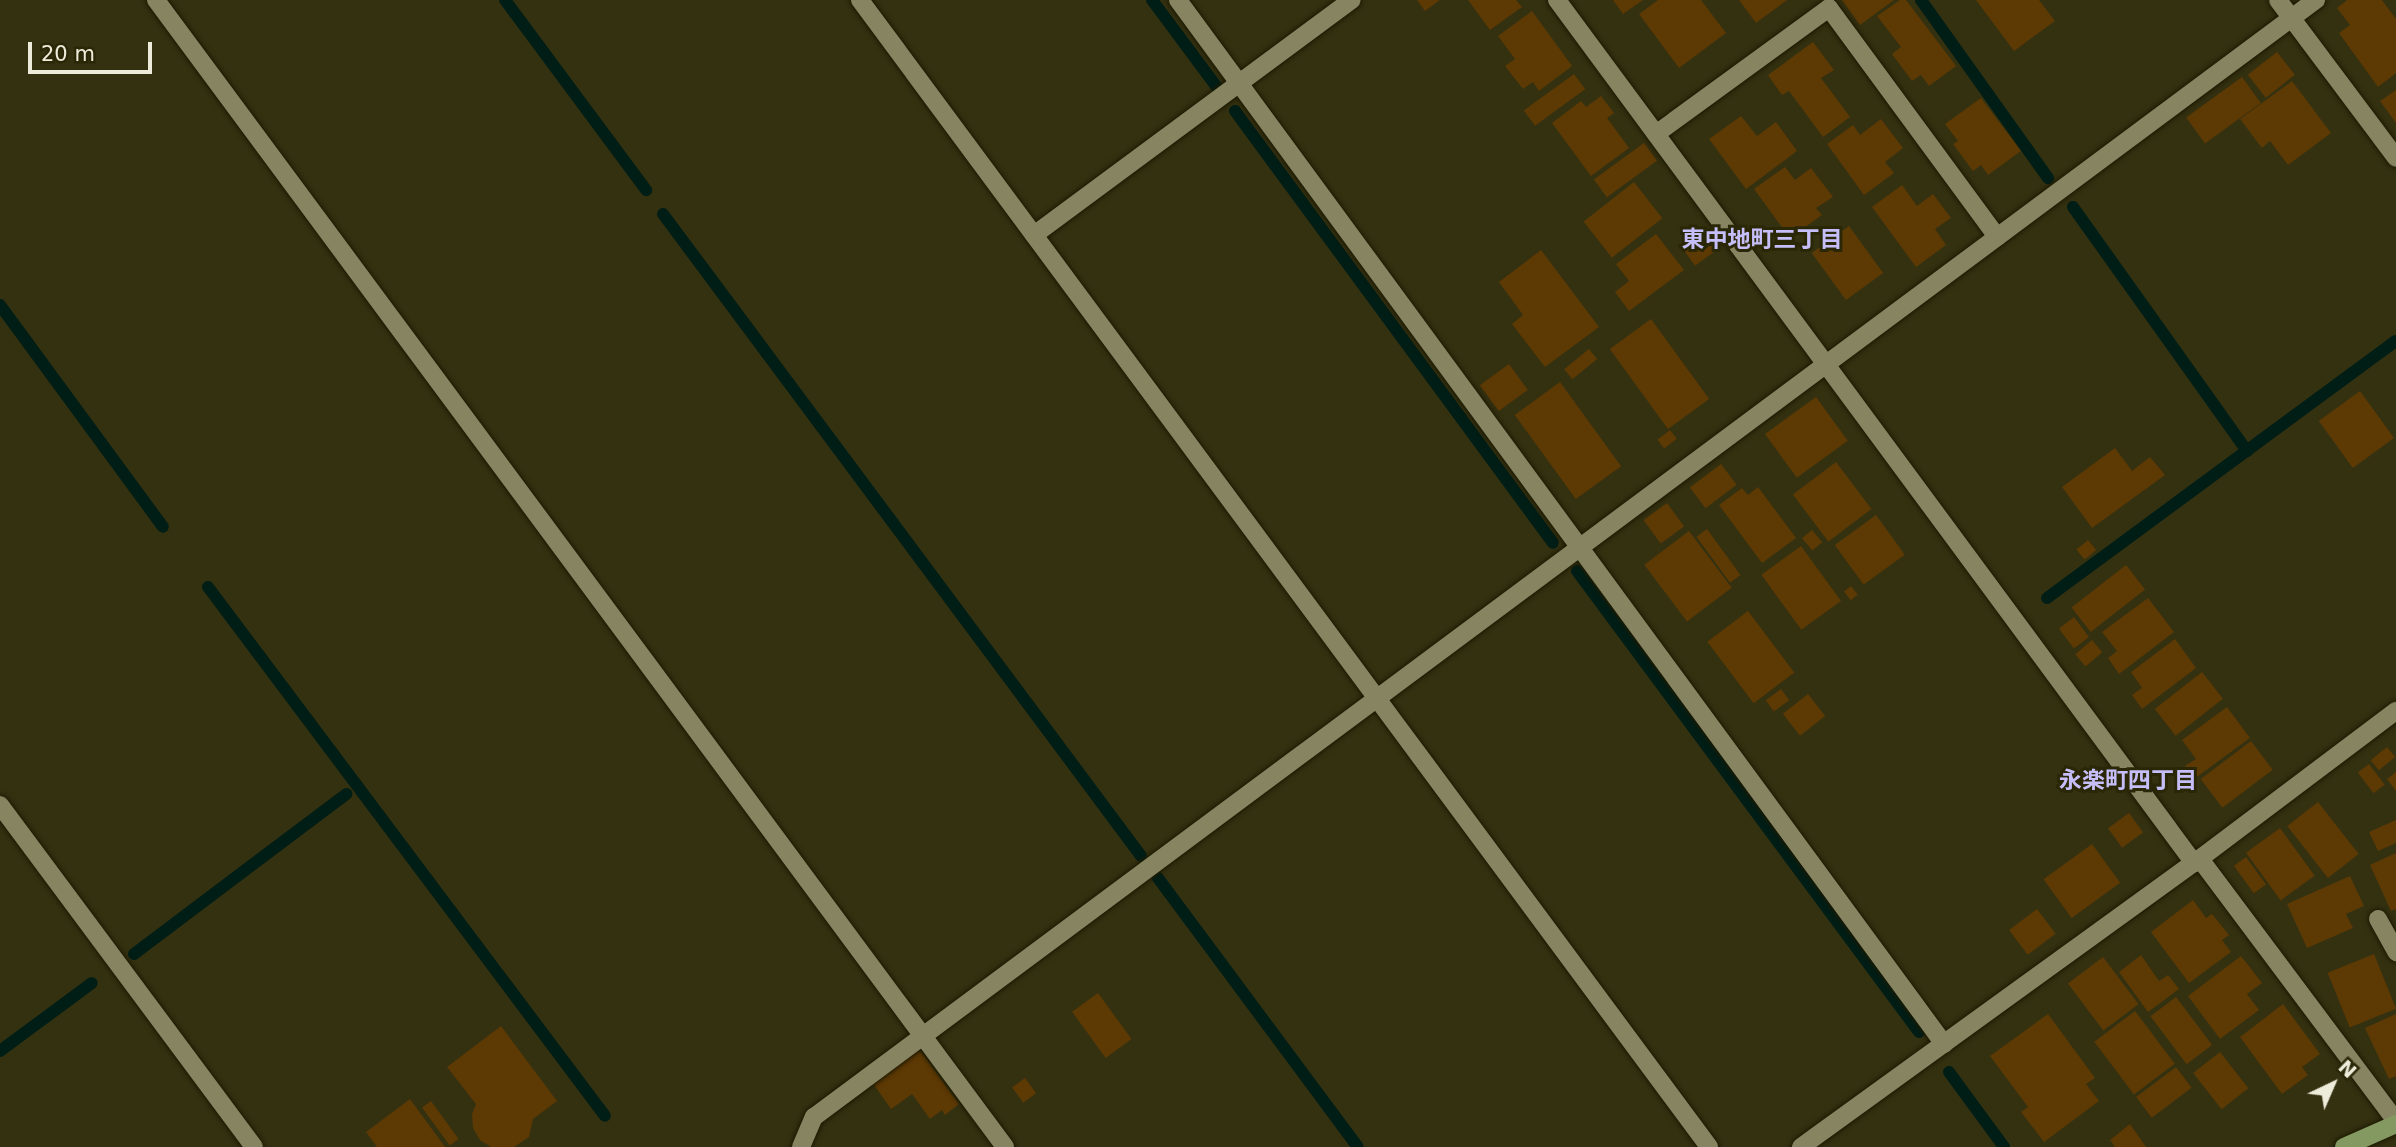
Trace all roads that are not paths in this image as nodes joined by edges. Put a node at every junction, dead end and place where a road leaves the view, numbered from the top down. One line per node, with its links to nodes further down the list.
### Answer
1 (156, 0): 22 (street)
2 (860, 0): 12 (street)
3 (1178, 0): 9 (street)
4 (1352, 0): 9 (street)
5 (1557, 0): 10 (street)
6 (2278, 0): 8 (street)
7 (2316, 0): 8 (street)
8 (2292, 18): 11 (street); 13 (street)
9 (1240, 83): 12 (street); 15 (street)
10 (1656, 134): 13 (street); 14 (street)
11 (2396, 158)
12 (1034, 235): 16 (street)
13 (1997, 237): 14 (street)
14 (1826, 364): 15 (street); 19 (street)
15 (1579, 548): 16 (street); 23 (street)
16 (1376, 699): 22 (street); 28 (street)
17 (2396, 711): 19 (street)
18 (0, 805): 25 (street)
19 (2197, 861): 23 (street); 24 (street)
20 (2378, 919): 21 (street)
21 (2396, 952)
22 (923, 1036): 26 (street); 27 (street)
23 (1944, 1044): 29 (street)
24 (2396, 1122): 30 (main road)
25 (254, 1147)
26 (801, 1147)
27 (1005, 1147)
28 (1709, 1147)
29 (1801, 1147)
30 (2344, 1147)

